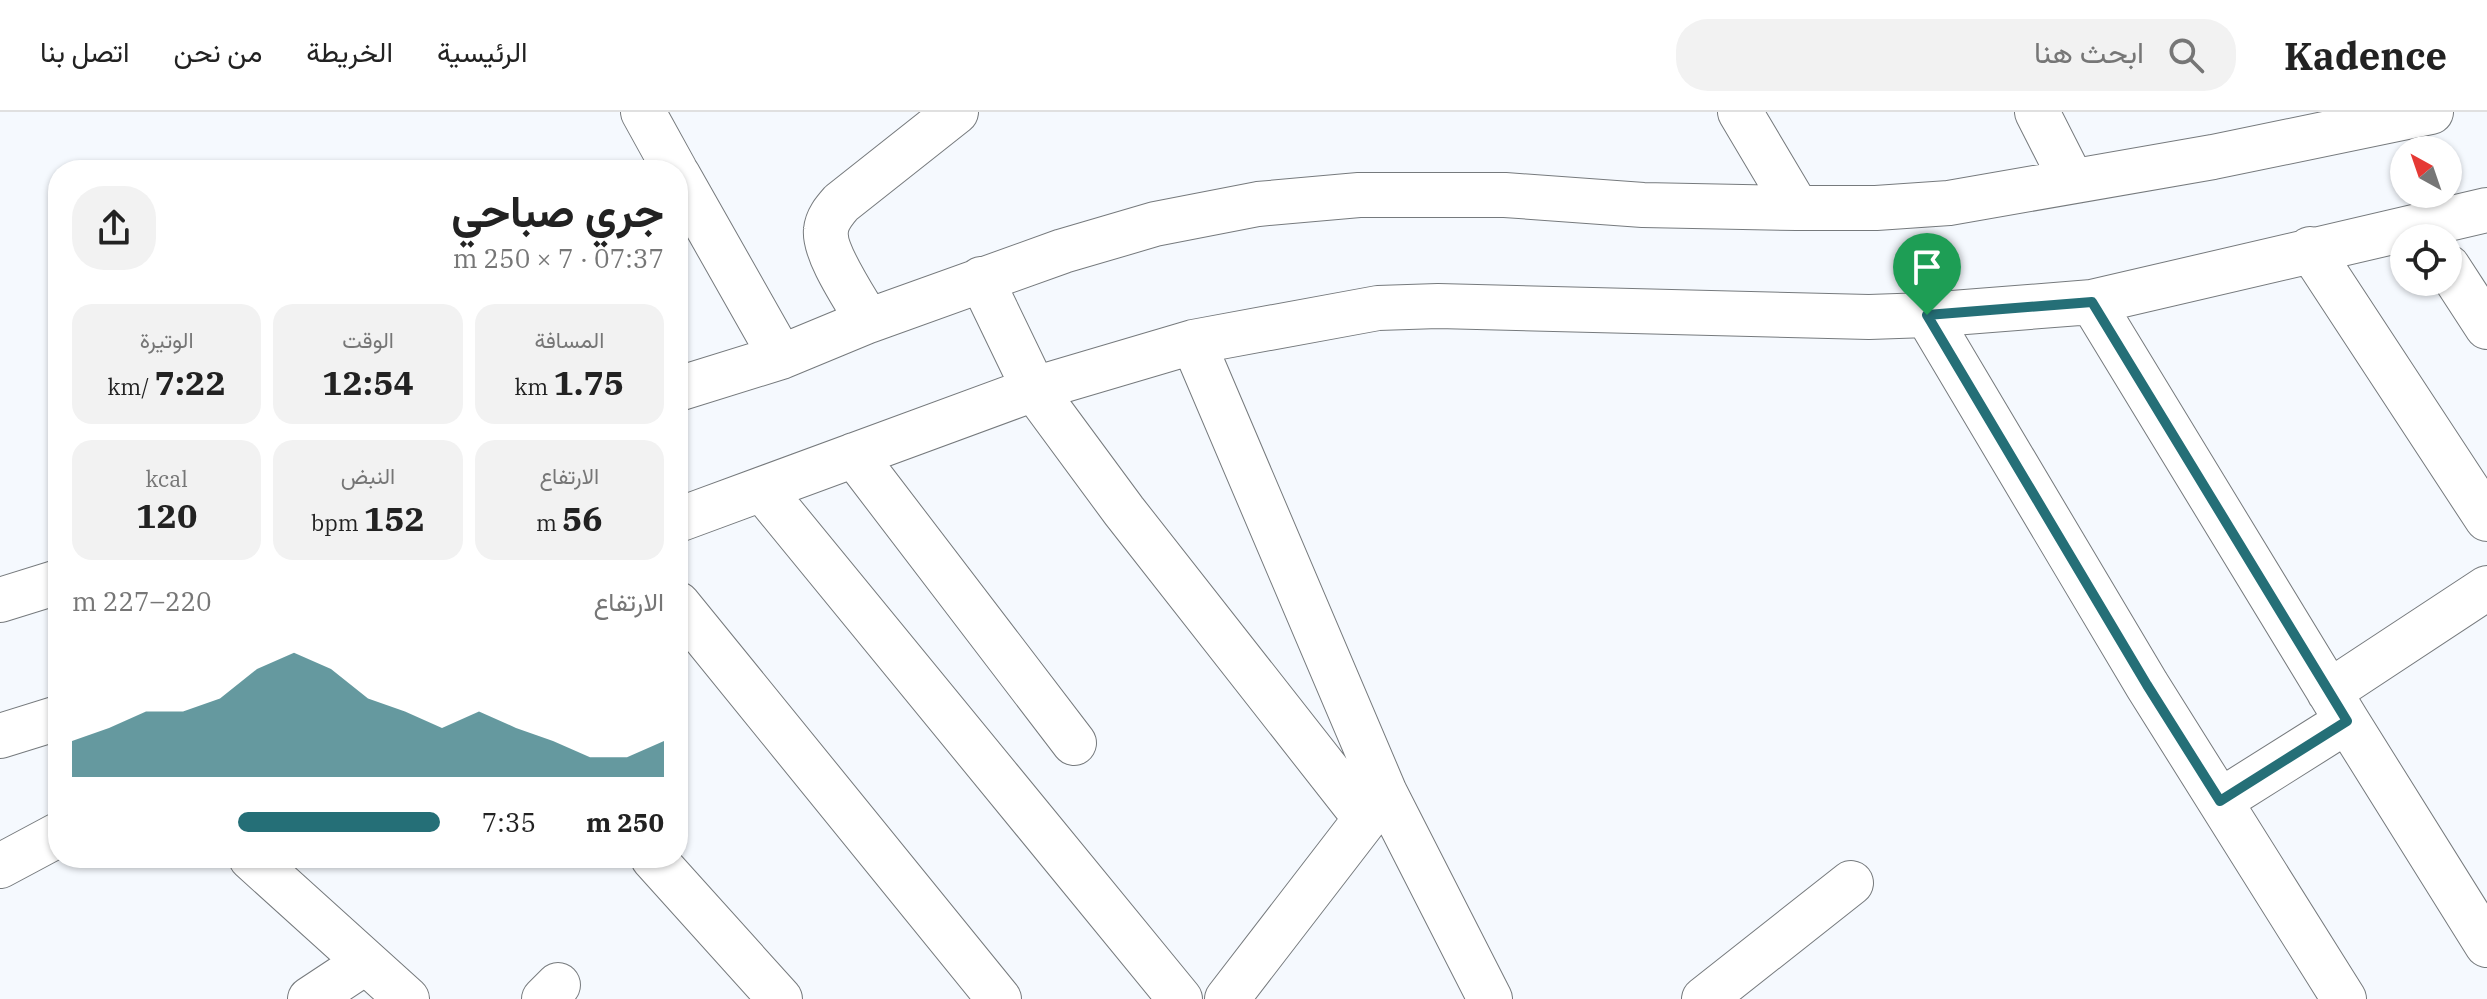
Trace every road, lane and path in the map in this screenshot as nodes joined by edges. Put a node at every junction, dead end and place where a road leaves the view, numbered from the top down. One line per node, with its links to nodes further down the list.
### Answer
1 (956, 112): 18 (street)
2 (1740, 112): 9 (street)
3 (2037, 112): 7 (street)
4 (2431, 112): 7 (street)
5 (666, 141): 6 (street)
6 (676, 160)
7 (2072, 181): 9 (street)
8 (688, 182): 21 (street)
9 (1797, 208): 15 (street)
10 (2487, 210): 11 (street)
11 (2446, 224)
12 (2390, 236): 13 (street)
13 (2310, 249): 16 (street); 27 (street)
14 (2462, 289): 19 (street)
15 (990, 297): 18 (street); 22 (street)
16 (2092, 302): 17 (street); 32 (street)
17 (1927, 315): 20 (street); 36 (street)
18 (868, 321): 21 (street)
19 (2487, 327)
20 (1193, 342): 22 (street); 37 (street)
21 (781, 357): 23 (street)
22 (1028, 377): 24 (street); 37 (street)
23 (688, 386)
24 (854, 455): 25 (street); 35 (street)
25 (762, 489): 26 (street); 49 (street)
26 (688, 516)
27 (2487, 519)
28 (48, 585): 30 (street)
29 (2487, 588): 32 (street)
30 (0, 600)
31 (688, 616): 48 (street)
32 (2338, 706): 36 (street); 43 (street)
33 (48, 721): 34 (street)
34 (0, 736)
35 (1074, 743)
36 (2220, 801): 53 (street)
37 (1375, 806): 50 (street); 51 (street)
38 (48, 840): 39 (street)
39 (0, 866)
40 (262, 868): 44 (street)
41 (662, 868): 47 (street)
42 (1851, 883): 52 (street)
43 (2487, 945)
44 (366, 962): 45 (street); 46 (street)
45 (310, 999)
46 (407, 999)
47 (780, 999)
48 (999, 999)
49 (1180, 999)
50 (1227, 999)
51 (1490, 999)
52 (1704, 999)
53 (2344, 999)

